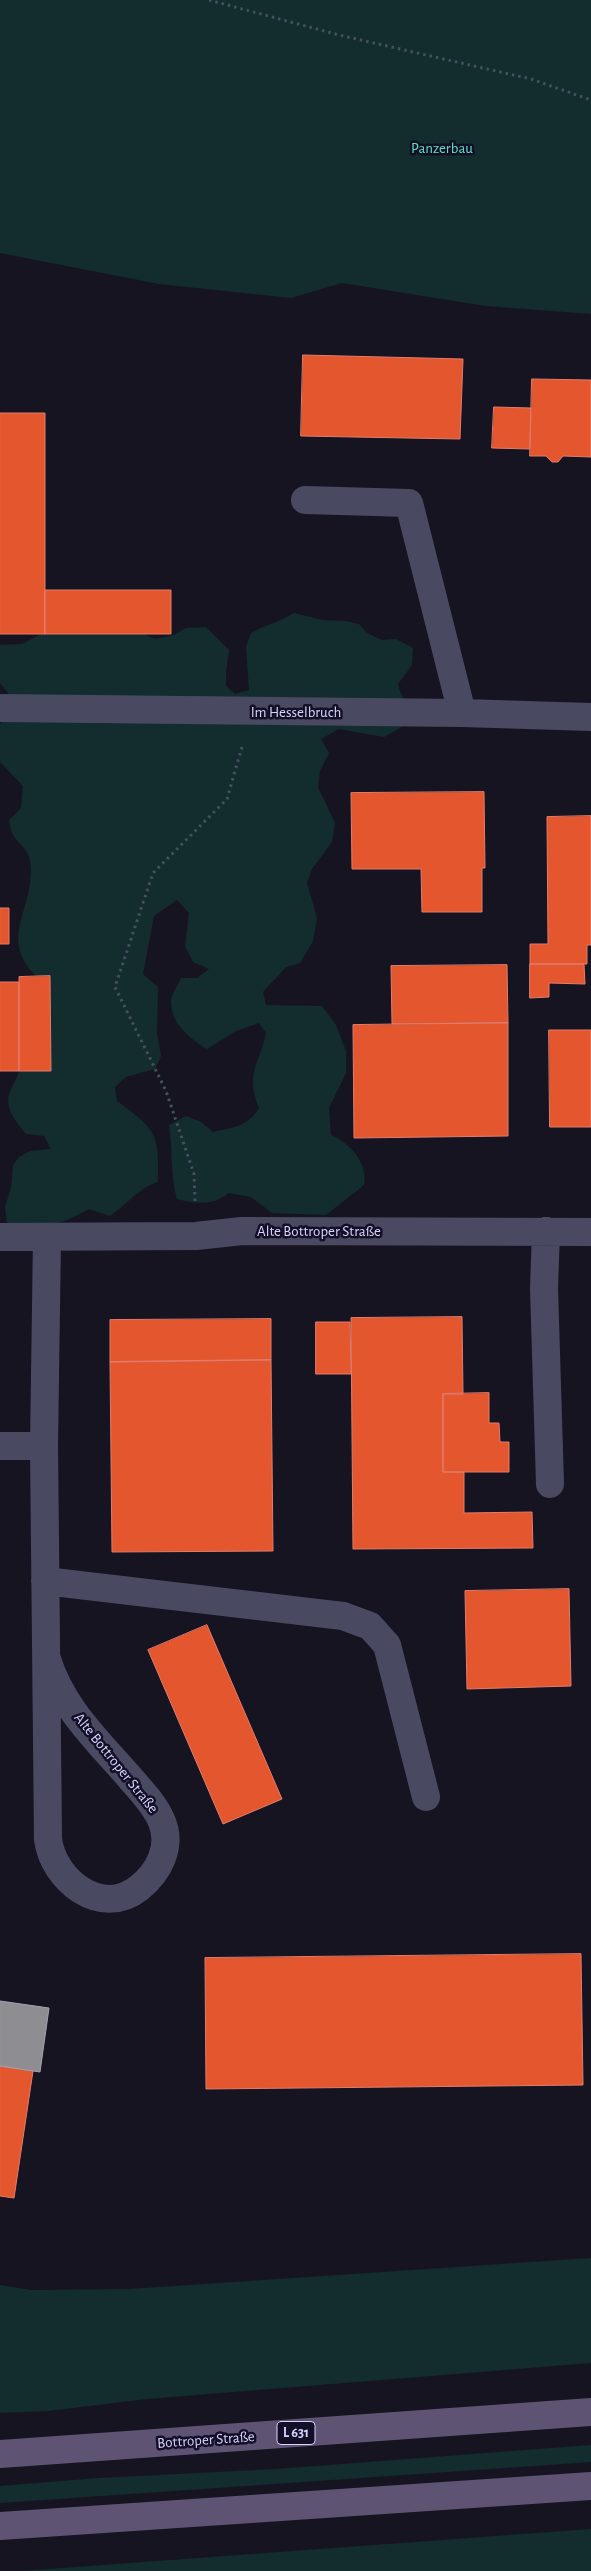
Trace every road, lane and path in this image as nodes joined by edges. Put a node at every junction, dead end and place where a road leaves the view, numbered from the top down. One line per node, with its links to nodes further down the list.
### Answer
1 (209, 0): 2 (path)
2 (591, 100)
3 (305, 500): 6 (street)
4 (0, 708): 5 (street, Im Hesselbruch)
5 (253, 712): 6 (street, Im Hesselbruch); 11 (path)
6 (462, 713): 7 (street, Im Hesselbruch)
7 (591, 718)
8 (546, 1231): 9 (street, Alte Bottroper Straße); 11 (street, Alte Bottroper Straße); 15 (street)
9 (591, 1232)
10 (47, 1236): 11 (street, Alte Bottroper Straße); 12 (street, Alte Bottroper Straße); 14 (street, Alte Bottroper Straße)
11 (196, 1236)
12 (0, 1237)
13 (0, 1446): 14 (street)
14 (44, 1446): 16 (street, Alte Bottroper Straße)
15 (550, 1484)
16 (45, 1581): 17 (street, Alte Bottroper Straße); 18 (street)
17 (47, 1659): 17 (street, Alte Bottroper Straße)
18 (426, 1797)
19 (591, 2412): 20 (main road, Bottroper Straße / L 631)
20 (0, 2454)
21 (591, 2486): 22 (main road)
22 (0, 2526)

